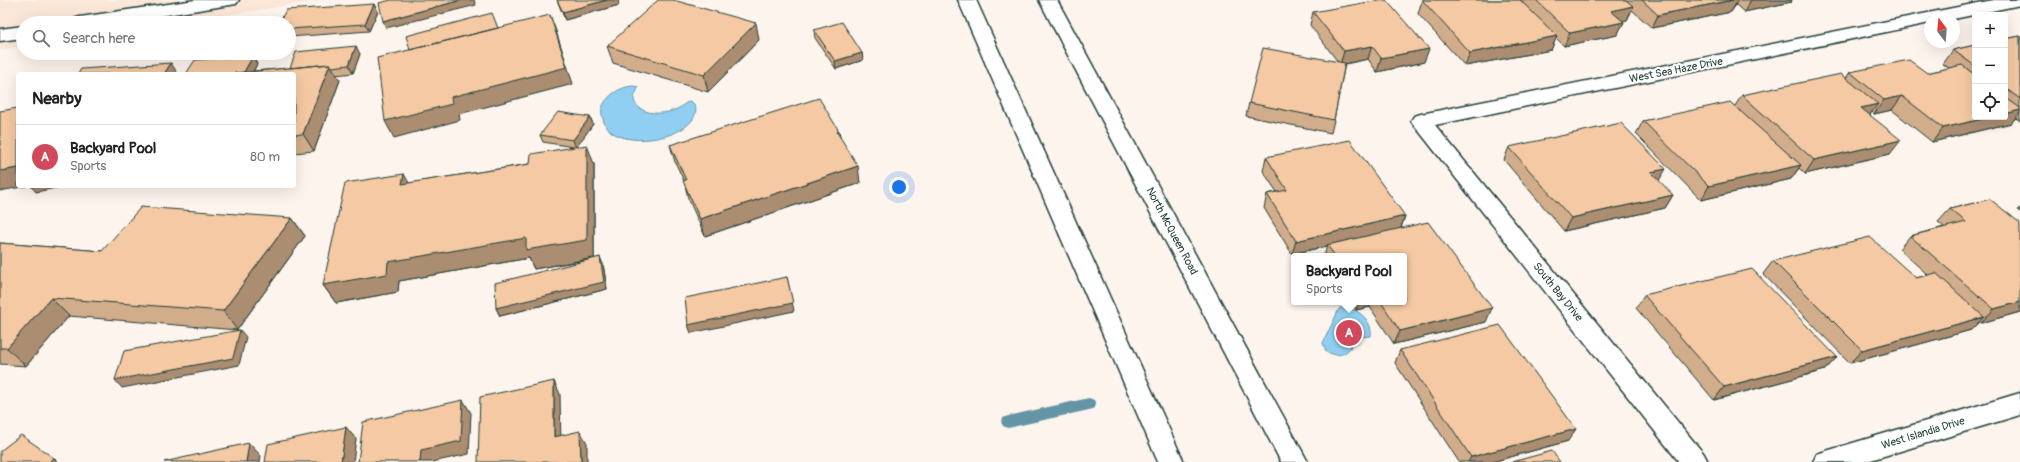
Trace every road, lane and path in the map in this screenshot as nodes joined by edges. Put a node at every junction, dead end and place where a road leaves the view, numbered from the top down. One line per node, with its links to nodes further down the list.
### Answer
1 (230, 0): 6 (street)
2 (967, 0): 12 (street)
3 (1048, 0): 13 (street, North McQueen Road)
4 (2020, 0): 5 (street, West Sea Haze Drive)
5 (1960, 12)
6 (126, 16)
7 (1924, 19): 10 (street, West Sea Haze Drive)
8 (16, 33): 9 (street)
9 (0, 35)
10 (1421, 121): 14 (street, South Bay Drive)
11 (2020, 404): 15 (street, West Islandia Drive)
12 (1172, 462)
13 (1295, 462)
14 (1695, 462)
15 (1826, 462)

